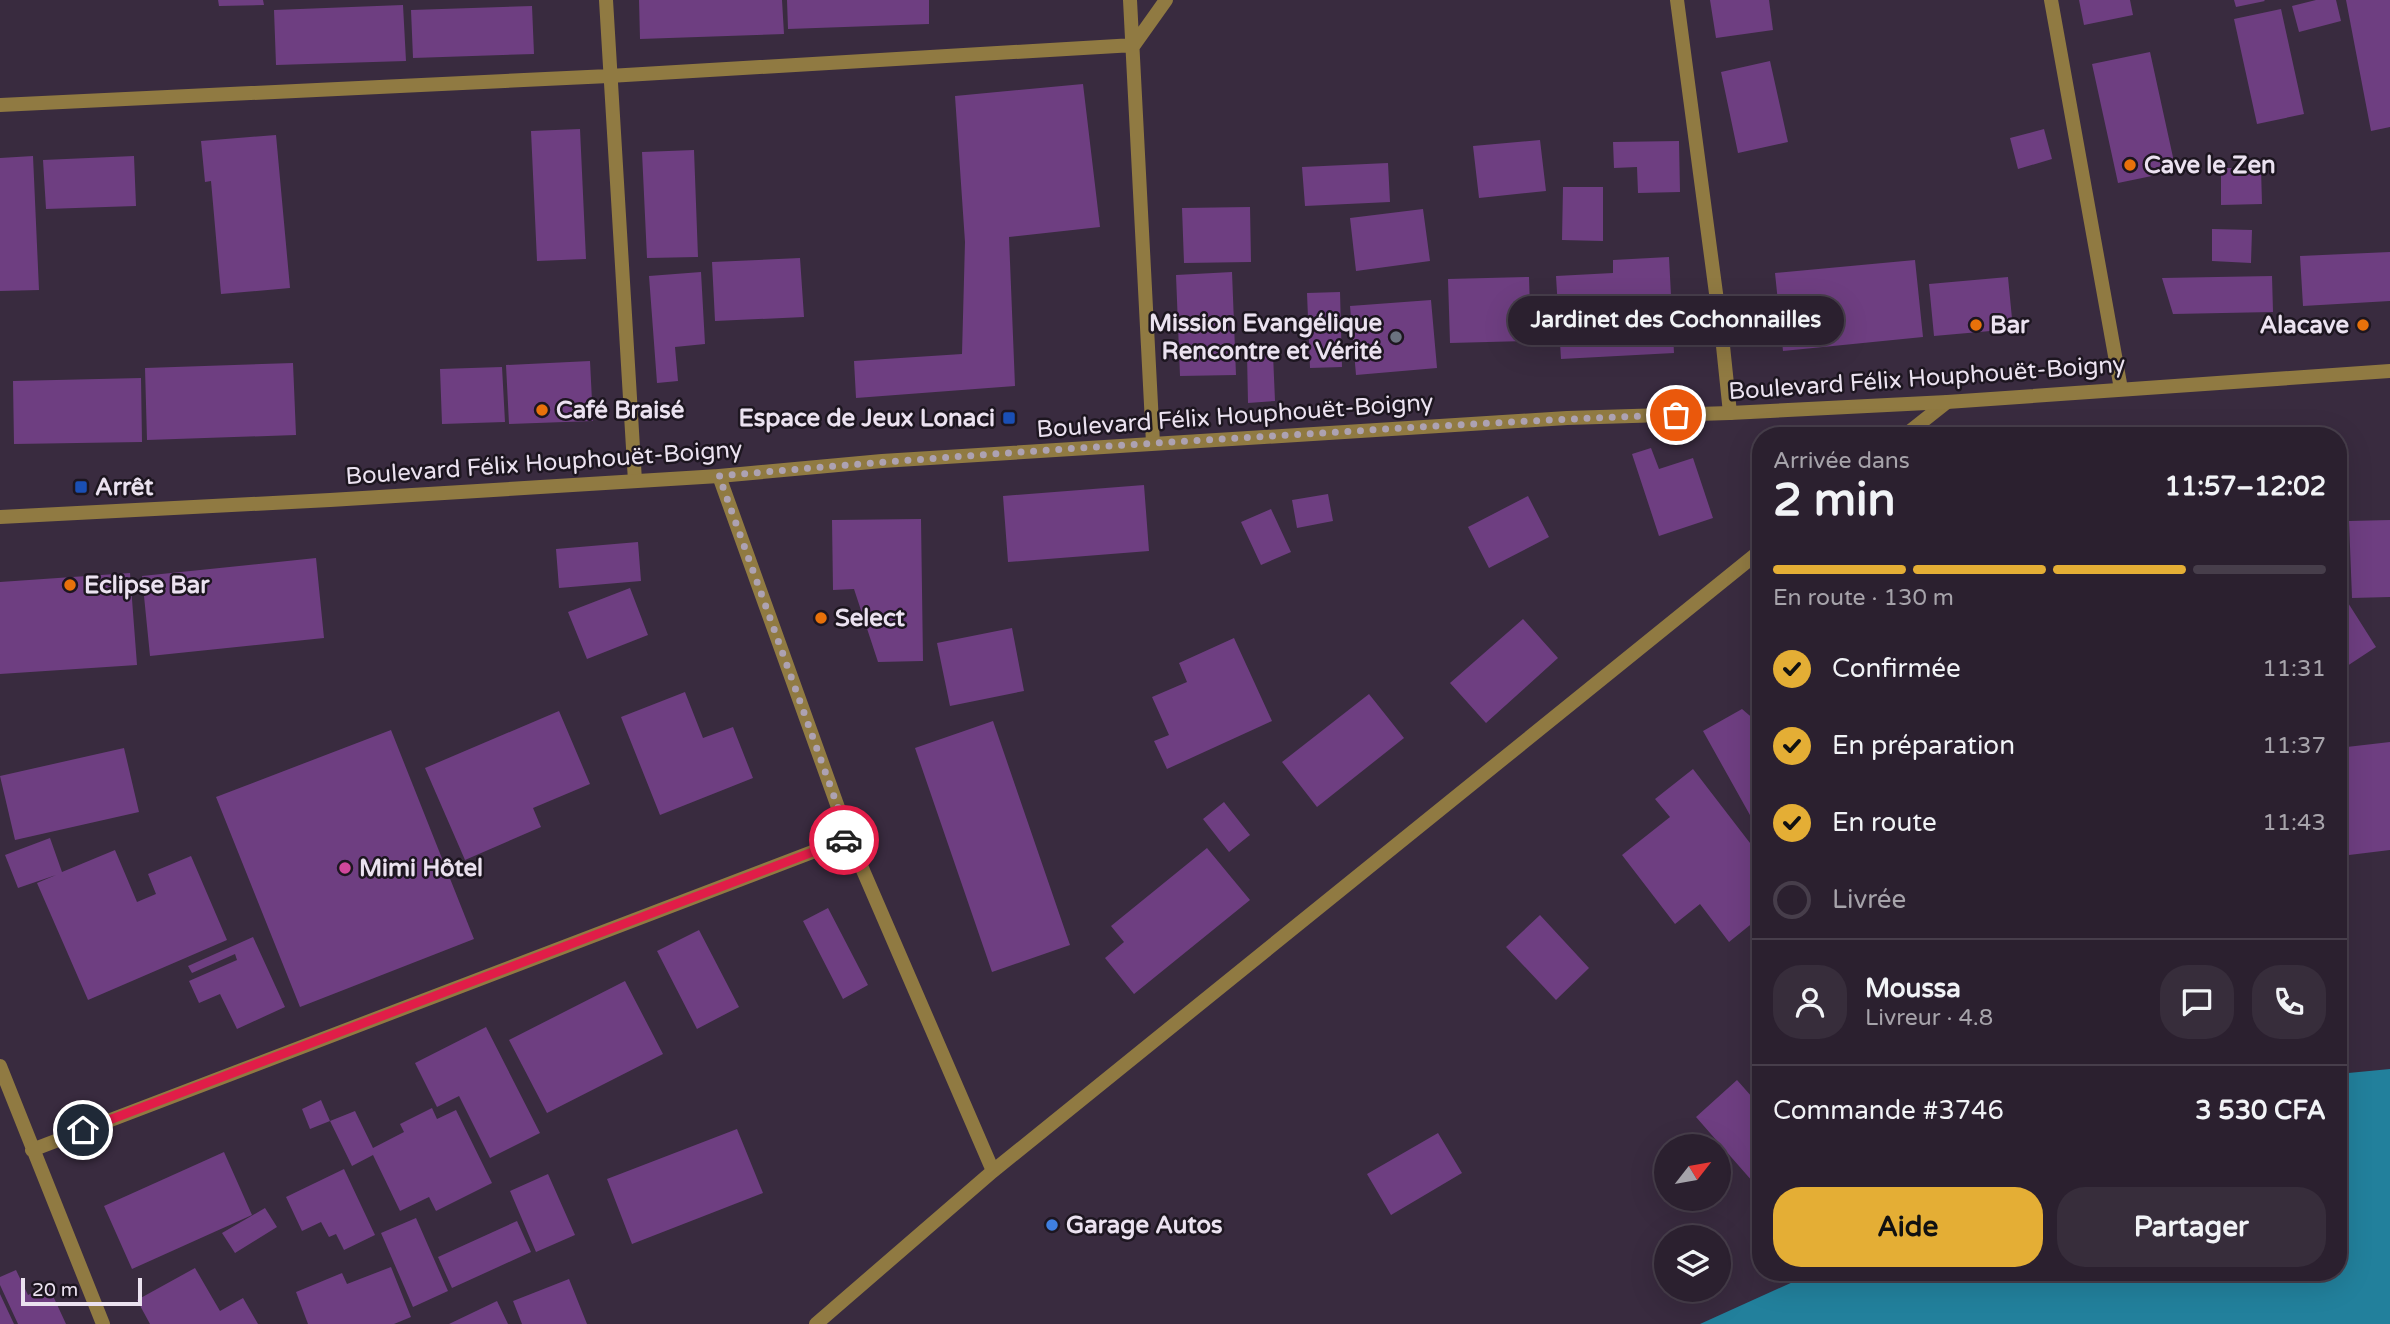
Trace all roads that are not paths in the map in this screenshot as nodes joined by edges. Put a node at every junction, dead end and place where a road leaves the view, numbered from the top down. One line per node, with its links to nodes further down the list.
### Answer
1 (606, 0): 7 (street)
2 (1130, 0): 6 (street)
3 (1167, 0): 6 (street)
4 (1676, 0): 12 (street)
5 (2051, 0): 10 (street)
6 (1134, 45): 7 (street); 14 (street)
7 (609, 76): 8 (street); 16 (street)
8 (0, 105)
9 (2390, 371): 10 (street, Boulevard Félix Houphouët-Boigny)
10 (2122, 388): 11 (street, Boulevard Félix Houphouët-Boigny)
11 (1947, 402): 12 (street, Boulevard Félix Houphouët-Boigny); 13 (street)
12 (1730, 413): 14 (street, Boulevard Félix Houphouët-Boigny)
13 (1915, 427)
14 (1153, 443): 15 (street, Boulevard Félix Houphouët-Boigny)
15 (719, 476): 16 (street, Boulevard Félix Houphouët-Boigny); 19 (street)
16 (635, 481): 17 (street, Boulevard Félix Houphouët-Boigny)
17 (0, 517)
18 (1752, 557): 22 (street)
19 (849, 838): 21 (street); 22 (street)
20 (0, 1066): 21 (street)
21 (32, 1150): 23 (street)
22 (993, 1171): 24 (street)
23 (103, 1324)
24 (816, 1324)

